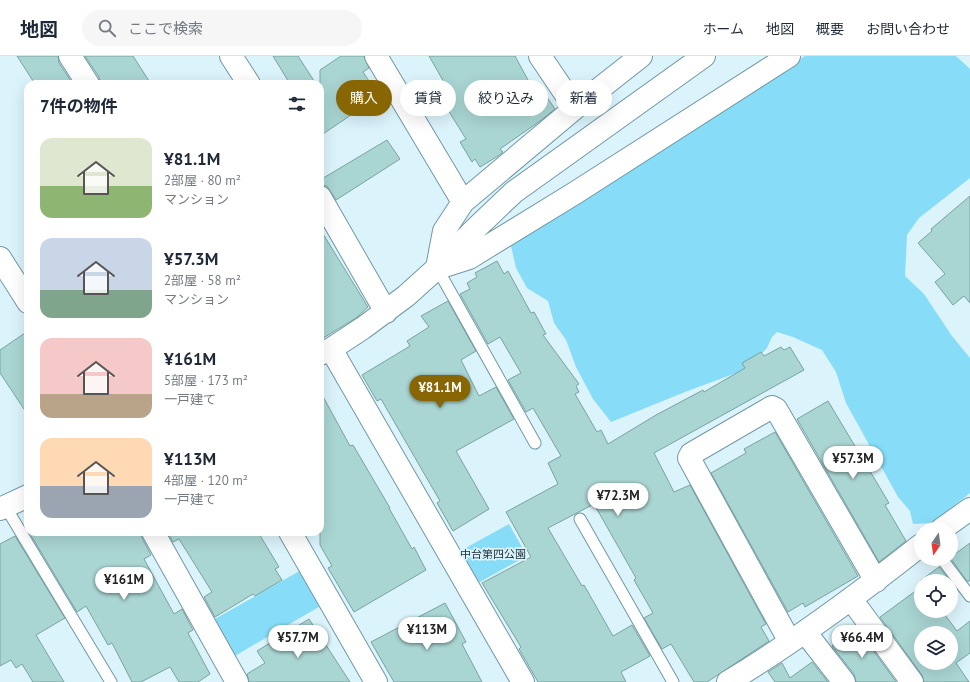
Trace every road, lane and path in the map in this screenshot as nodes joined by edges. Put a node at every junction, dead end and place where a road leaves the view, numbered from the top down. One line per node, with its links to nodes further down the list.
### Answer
1 (70, 56): 8 (street)
2 (231, 56): 9 (street)
3 (376, 56): 13 (street)
4 (540, 56): 10 (street)
5 (641, 56): 11 (street)
6 (704, 56): 16 (street)
7 (789, 56): 16 (street)
8 (85, 80)
9 (246, 80)
10 (556, 80)
11 (611, 80)
12 (565, 116): 13 (street)
13 (463, 202): 16 (street)
14 (324, 204): 18 (street)
15 (0, 258): 17 (street)
16 (437, 268): 18 (street); 20 (lane)
17 (24, 296)
18 (386, 312): 19 (street)
19 (326, 352): 37 (street)
20 (535, 443)
21 (24, 497): 22 (street)
22 (2, 505): 34 (lane)
23 (970, 509): 25 (street)
24 (580, 519): 38 (lane)
25 (952, 522)
26 (155, 536): 35 (street)
27 (292, 536): 36 (street)
28 (914, 551): 30 (street)
29 (947, 566): 31 (lane)
30 (876, 581): 32 (street); 33 (street)
31 (970, 596)
32 (851, 600): 33 (street); 41 (street)
33 (798, 637): 39 (street); 40 (street)
34 (110, 682)
35 (237, 682)
36 (376, 682)
37 (523, 682)
38 (673, 682)
39 (728, 682)
40 (844, 682)
41 (912, 682)

